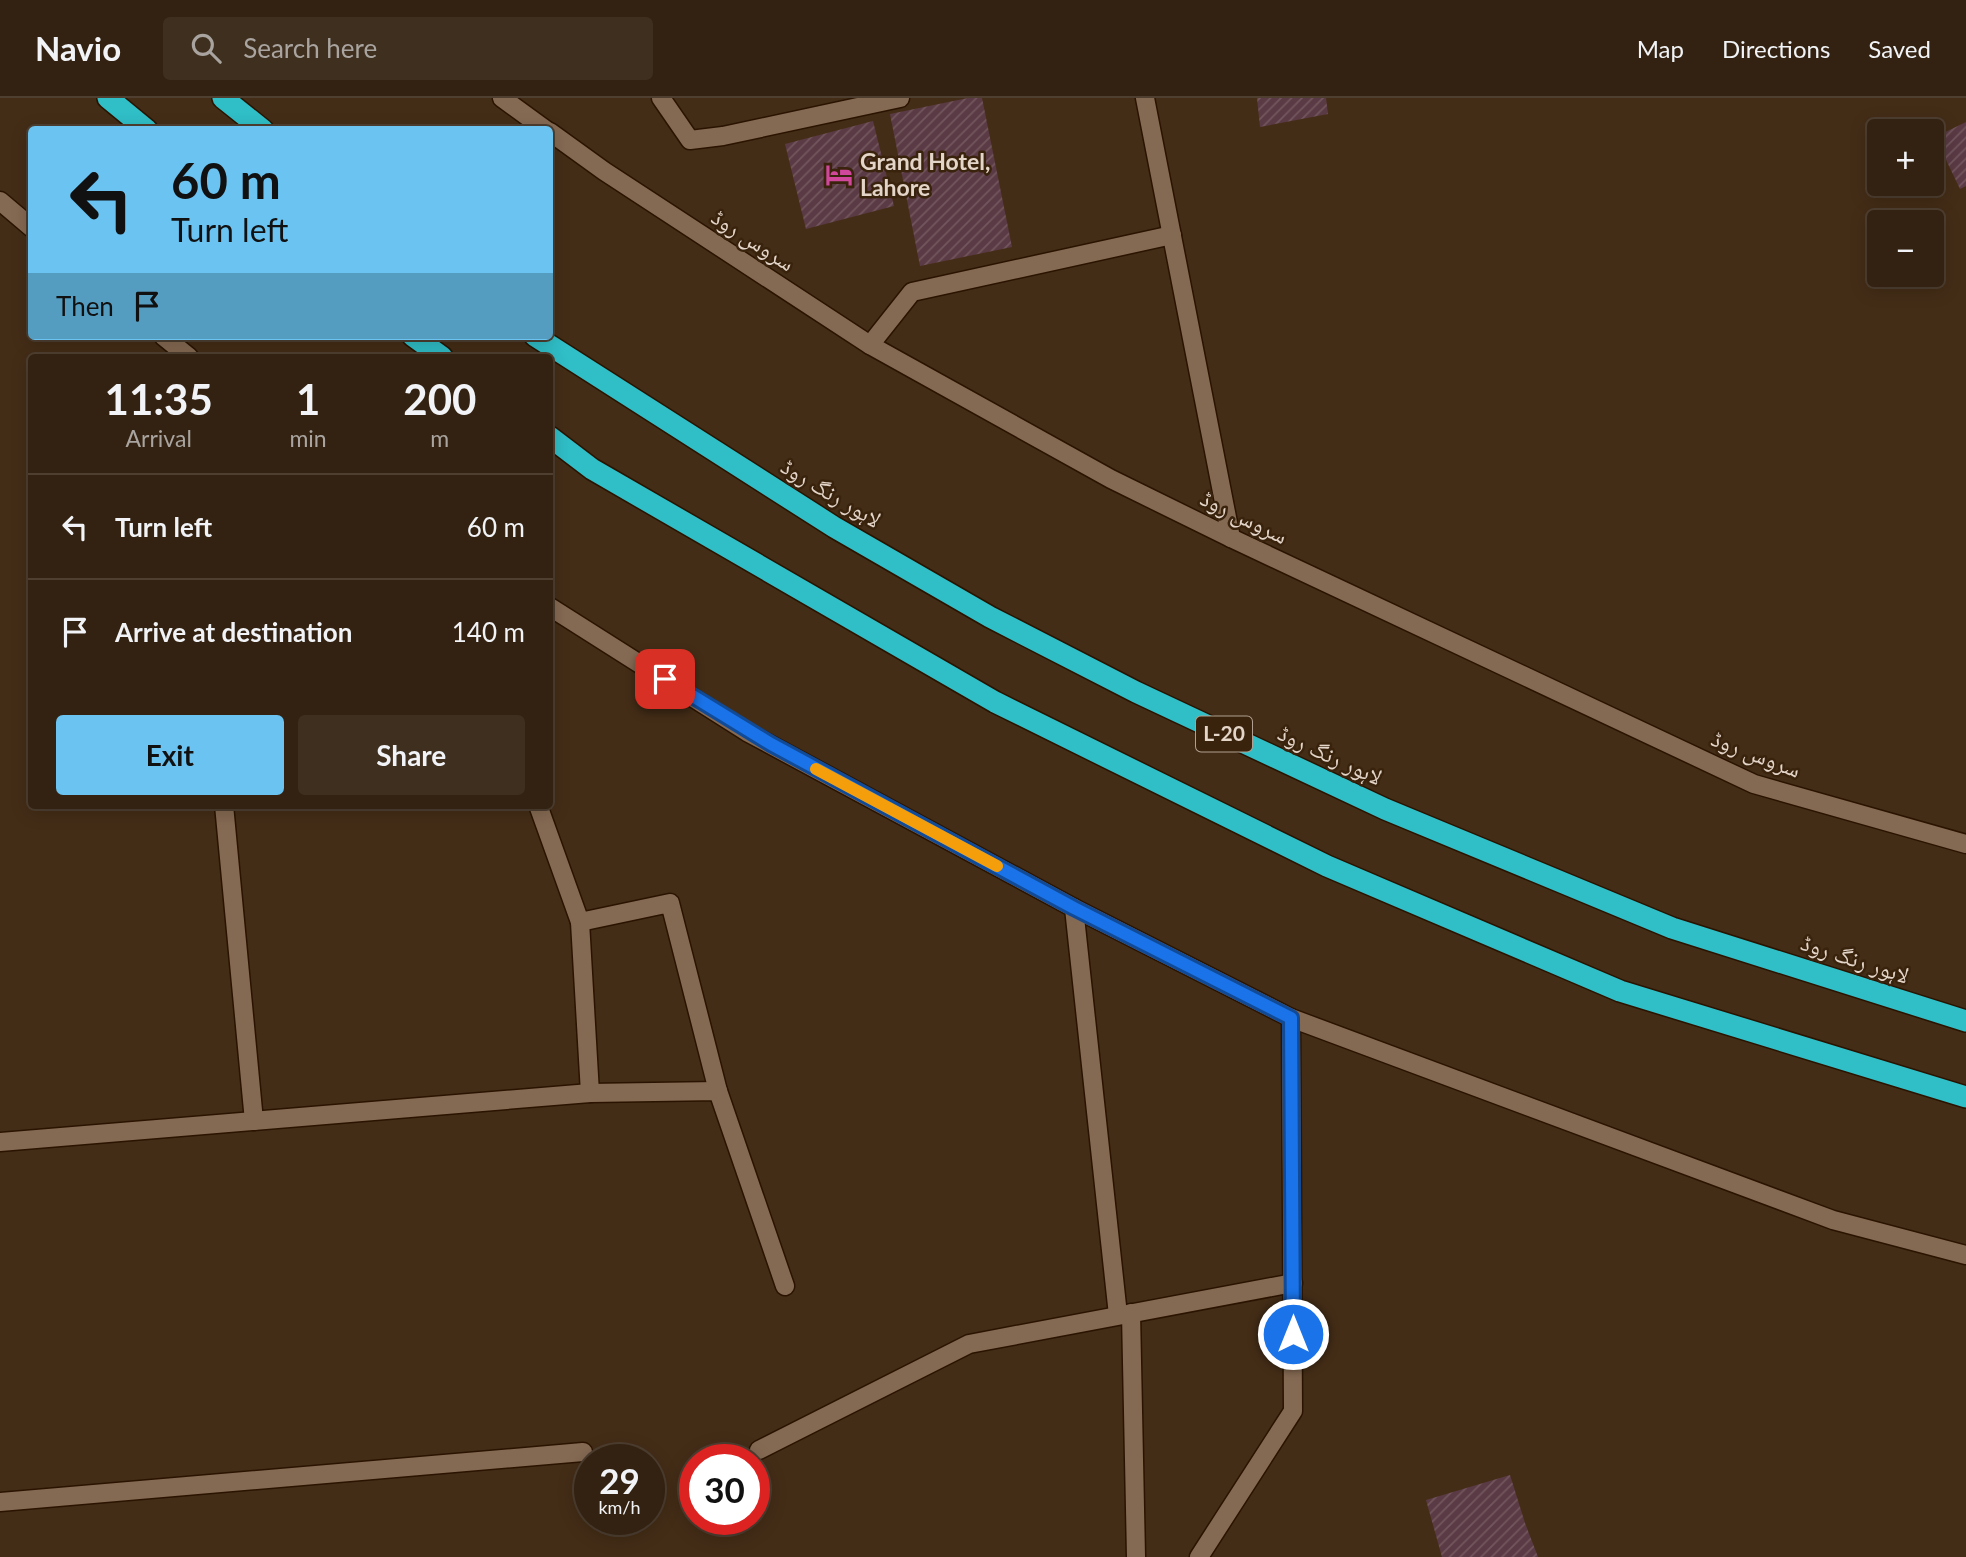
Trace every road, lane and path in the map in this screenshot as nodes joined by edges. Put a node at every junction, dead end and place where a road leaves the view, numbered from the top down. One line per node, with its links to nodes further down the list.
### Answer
1 (108, 98): 7 (highway)
2 (223, 98): 8 (highway)
3 (502, 98): 9 (street, سروس روڈ)
4 (661, 98): 5 (street)
5 (900, 98)
6 (1145, 98): 13 (street)
7 (142, 126)
8 (258, 126)
9 (541, 126)
10 (553, 135): 17 (street, سروس روڈ)
11 (0, 201): 12 (street)
12 (28, 225)
13 (1172, 235): 17 (street); 21 (street)
14 (168, 340): 18 (street)
15 (419, 340): 19 (highway)
16 (541, 340): 29 (highway, لاہور رنگ روڈ / L-20)
17 (870, 345): 21 (street, سروس روڈ)
18 (186, 354)
19 (438, 354)
20 (553, 439): 32 (highway)
21 (1231, 538): 25 (street, سروس روڈ)
22 (553, 609): 26 (street)
23 (224, 809): 33 (street)
24 (539, 809): 27 (street)
25 (1966, 844)
26 (1074, 908): 28 (street); 38 (street)
27 (580, 922): 30 (street); 31 (street)
28 (1291, 1018): 35 (street); 36 (street)
29 (1966, 1021)
30 (718, 1091): 31 (street); 37 (street)
31 (590, 1093): 33 (street)
32 (1966, 1097)
33 (254, 1121): 34 (street)
34 (0, 1142)
35 (1966, 1255)
36 (1293, 1283): 38 (street); 43 (street)
37 (785, 1286)
38 (1124, 1314): 39 (street); 42 (street)
39 (770, 1444)
40 (574, 1453): 41 (street)
41 (0, 1502)
42 (1136, 1557)
43 (1199, 1557)

